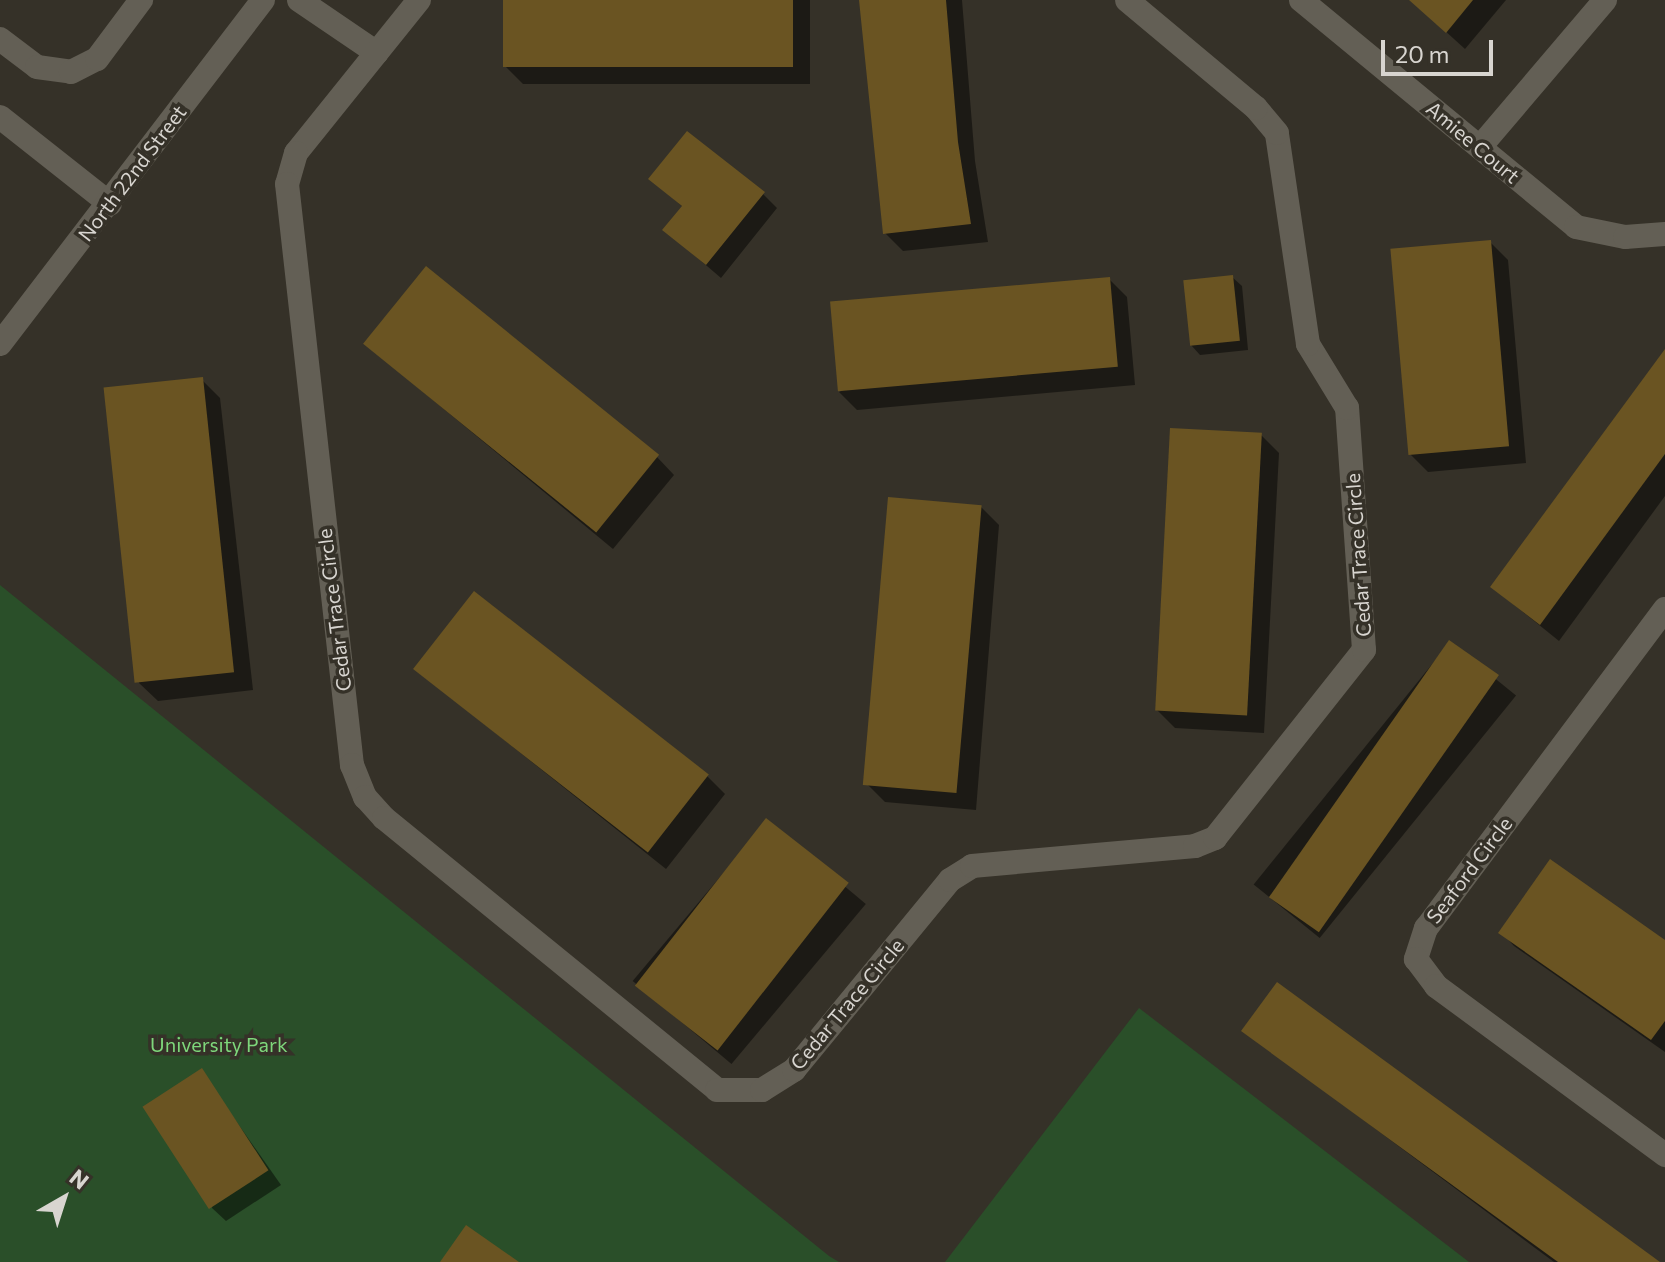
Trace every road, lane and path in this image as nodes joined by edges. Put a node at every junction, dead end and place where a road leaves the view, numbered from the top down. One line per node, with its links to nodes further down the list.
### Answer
1 (141, 0): 8 (street)
2 (263, 0): 12 (street, North 22nd Street)
3 (299, 0): 9 (street)
4 (419, 0): 9 (street, Cedar Trace Circle)
5 (1127, 0): 9 (street, Cedar Trace Circle)
6 (1301, 0): 11 (street, Amiee Court)
7 (1605, 0): 11 (street)
8 (0, 39)
9 (377, 53)
10 (0, 117): 12 (street)
11 (1480, 147): 13 (street, Amiee Court)
12 (110, 204): 14 (street, North 22nd Street)
13 (1665, 234)
14 (0, 344)
15 (1665, 609): 16 (street, Seaford Circle)
16 (1665, 1155)

